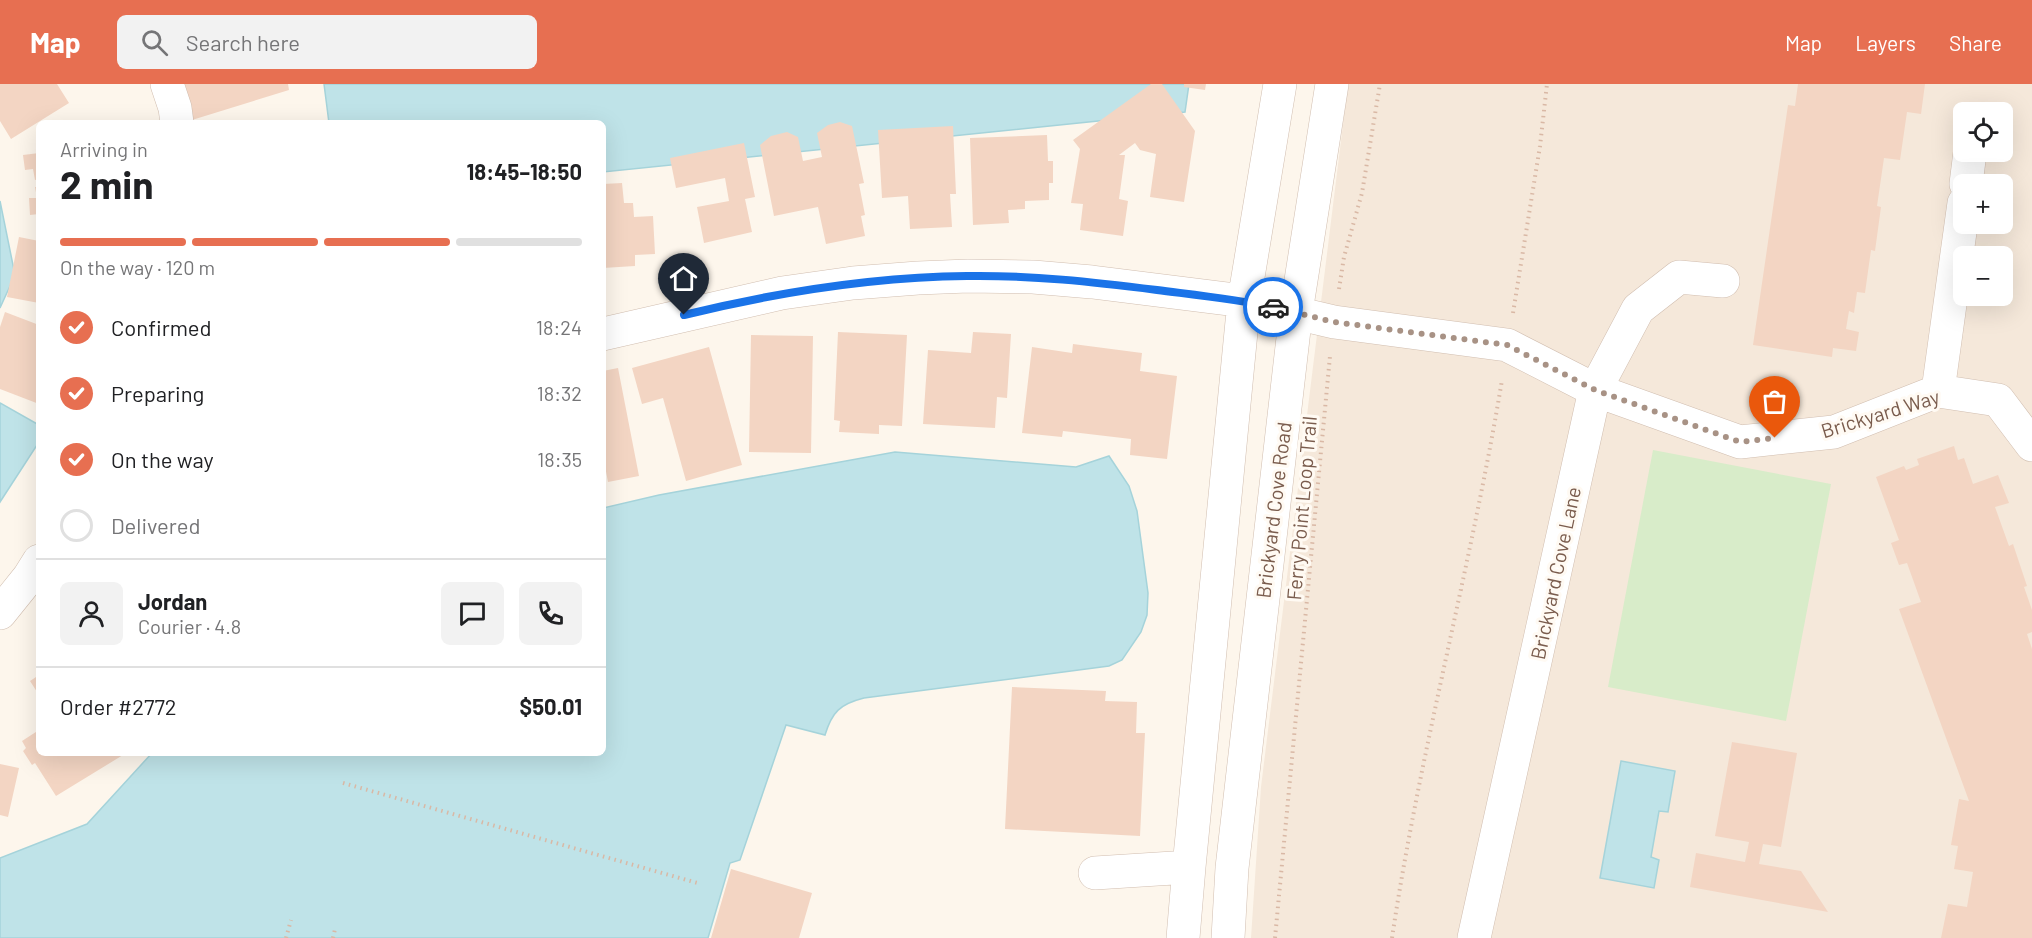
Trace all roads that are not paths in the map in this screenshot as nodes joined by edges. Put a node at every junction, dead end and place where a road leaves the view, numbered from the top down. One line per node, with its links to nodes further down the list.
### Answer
1 (167, 84): 4 (street)
2 (1280, 84): 7 (street)
3 (1332, 84): 8 (street, Brickyard Cove Road)
4 (177, 120)
5 (1960, 234): 11 (street)
6 (1723, 281): 10 (street, Brickyard Cove Lane)
7 (1244, 301): 8 (street, Brickyard Way); 9 (street, Brickyard Way); 15 (street)
8 (1296, 312): 10 (street, Brickyard Way); 18 (street, Brickyard Cove Road)
9 (606, 333)
10 (1595, 390): 11 (street, Brickyard Way); 19 (street, Brickyard Cove Lane)
11 (1938, 392): 12 (street, Brickyard Way)
12 (2032, 445)
13 (36, 566): 14 (street)
14 (0, 613)
15 (1189, 867): 16 (street); 17 (street)
16 (1095, 873)
17 (1183, 938)
18 (1228, 938)
19 (1474, 938)

